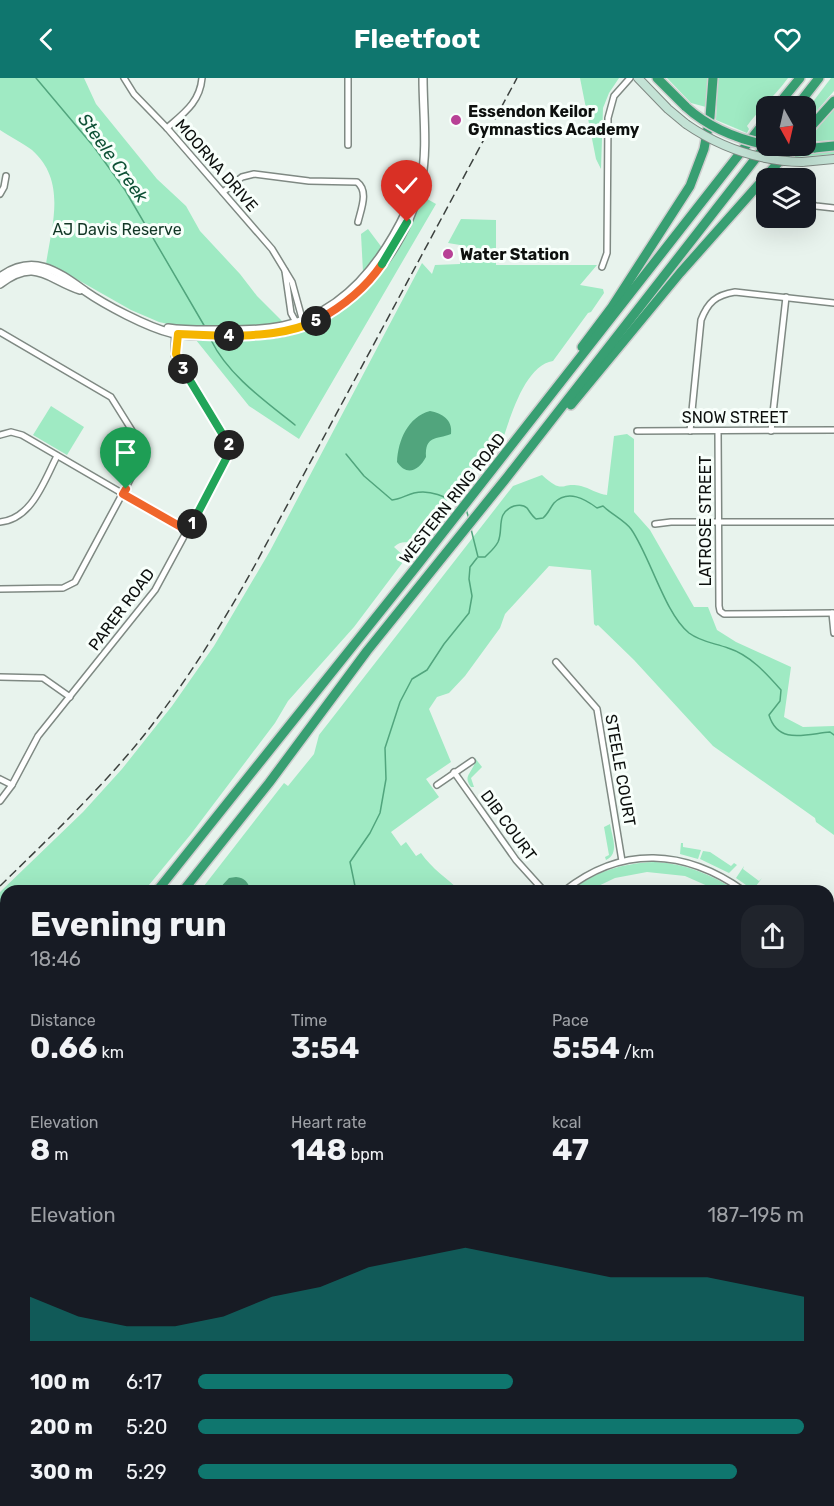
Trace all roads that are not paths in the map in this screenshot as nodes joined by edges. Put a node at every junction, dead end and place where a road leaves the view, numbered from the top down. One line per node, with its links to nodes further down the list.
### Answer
1 (124, 78): 15 (street, MOORNA DRIVE)
2 (202, 78): 15 (street)
3 (348, 78): 18 (street)
4 (423, 78): 37 (street)
5 (630, 78): 30 (street)
6 (638, 78): 23 (main road, bridge)
7 (657, 78): 17 (highway, bridge)
8 (713, 78): 47 (highway)
9 (800, 78): 11 (highway)
10 (819, 78): 12 (highway)
11 (785, 96)
12 (805, 96)
13 (834, 101): 14 (highway)
14 (816, 121)
15 (167, 128): 25 (street, MOORNA DRIVE)
16 (756, 133): 47 (highway, WESTERN RING ROAD)
17 (756, 141)
18 (348, 145)
19 (834, 146): 20 (highway, bridge)
20 (816, 148)
21 (759, 156): 48 (highway, WESTERN RING ROAD)
22 (784, 156): 48 (highway)
23 (834, 159)
24 (6, 176): 26 (street)
25 (223, 192): 29 (street); 31 (street, MOORNA DRIVE)
26 (0, 194)
27 (816, 206): 28 (street)
28 (834, 208)
29 (358, 222)
30 (602, 267)
31 (285, 272): 37 (street, MOORNA DRIVE); 37 (street, MOORNA DRIVE)
32 (0, 277): 34 (street)
33 (0, 284): 34 (street)
34 (86, 291): 39 (street)
35 (786, 297): 36 (street); 40 (street); 43 (street)
36 (834, 303)
37 (300, 323): 39 (street)
38 (0, 332): 49 (street)
39 (176, 332): 54 (street, PARER ROAD)
40 (771, 430): 41 (street, SNOW STREET); 44 (street, SNOW STREET)
41 (834, 430)
42 (637, 431): 43 (street, SNOW STREET)
43 (690, 431): 44 (street, SNOW STREET)
44 (718, 431): 50 (street, LATROSE STREET)
45 (0, 435): 46 (street)
46 (57, 456): 49 (street); 51 (street)
47 (500, 461): 69 (highway, WESTERN RING ROAD)
48 (508, 476): 64 (highway, WESTERN RING ROAD)
49 (123, 494): 54 (street); 55 (street)
50 (719, 521): 52 (street); 53 (street); 56 (street, LATROSE STREET)
51 (0, 522)
52 (834, 522)
53 (655, 524)
54 (188, 531): 60 (street, PARER ROAD)
55 (0, 589)
56 (833, 614): 57 (street)
57 (834, 633)
58 (556, 662): 68 (street, STEELE COURT)
59 (0, 677): 60 (street)
60 (70, 697): 65 (street, PARER ROAD)
61 (472, 761): 62 (street)
62 (454, 772): 66 (street); 72 (street, DIB COURT)
63 (0, 779): 65 (street)
64 (269, 783): 70 (highway, WESTERN RING ROAD); 71 (highway)
65 (12, 785): 67 (street, PARER ROAD)
66 (437, 785)
67 (0, 801)
68 (622, 861): 73 (street); 74 (street)
69 (162, 885)
70 (188, 885)
71 (193, 885)
72 (539, 885)
73 (573, 885)
74 (735, 885)

